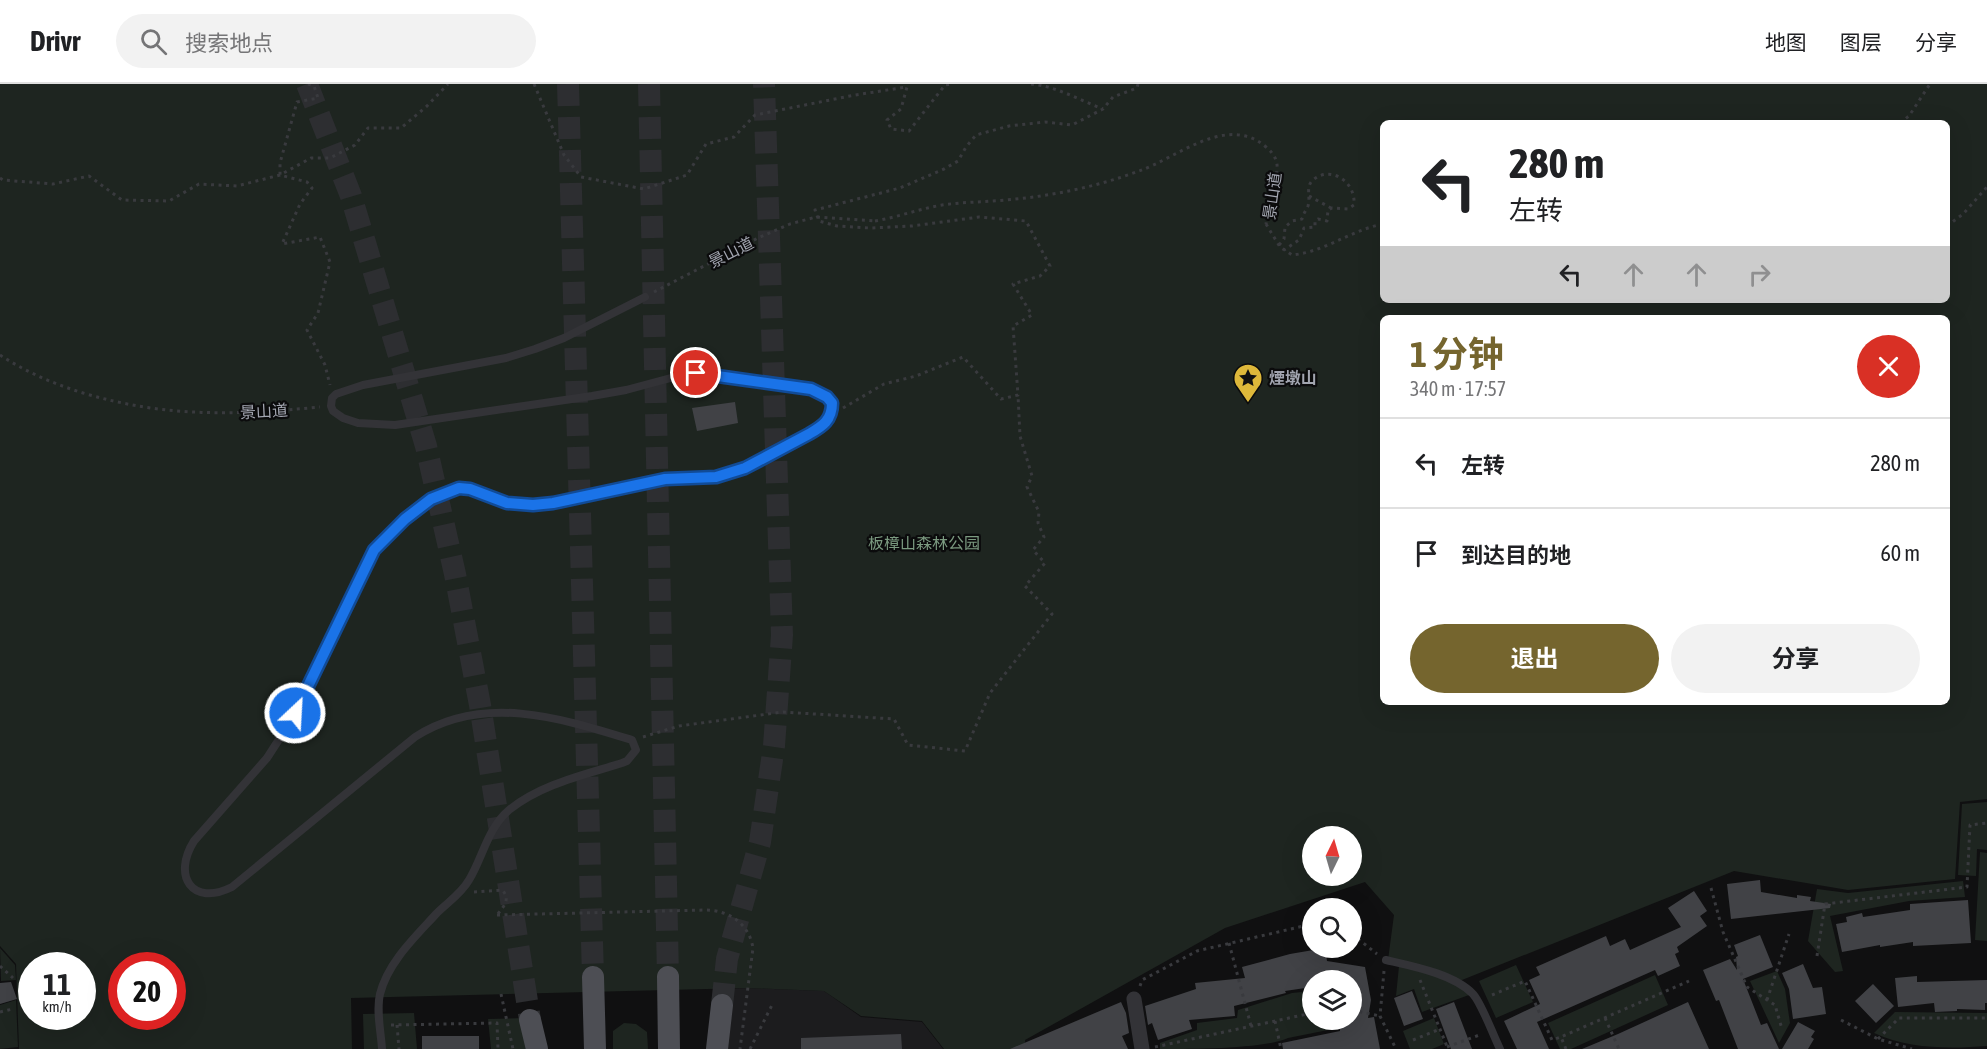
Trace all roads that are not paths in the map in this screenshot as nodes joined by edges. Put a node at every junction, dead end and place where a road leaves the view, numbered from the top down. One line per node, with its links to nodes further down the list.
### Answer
1 (645, 297): 8 (lane)
2 (1386, 960): 14 (lane)
3 (593, 977): 10 (main road)
4 (668, 977): 11 (main road)
5 (1134, 999): 13 (street)
6 (722, 1005): 12 (main road)
7 (530, 1020): 9 (main road)
8 (382, 1049)
9 (537, 1049)
10 (595, 1049)
11 (669, 1049)
12 (717, 1049)
13 (1142, 1049)
14 (1500, 1049)

